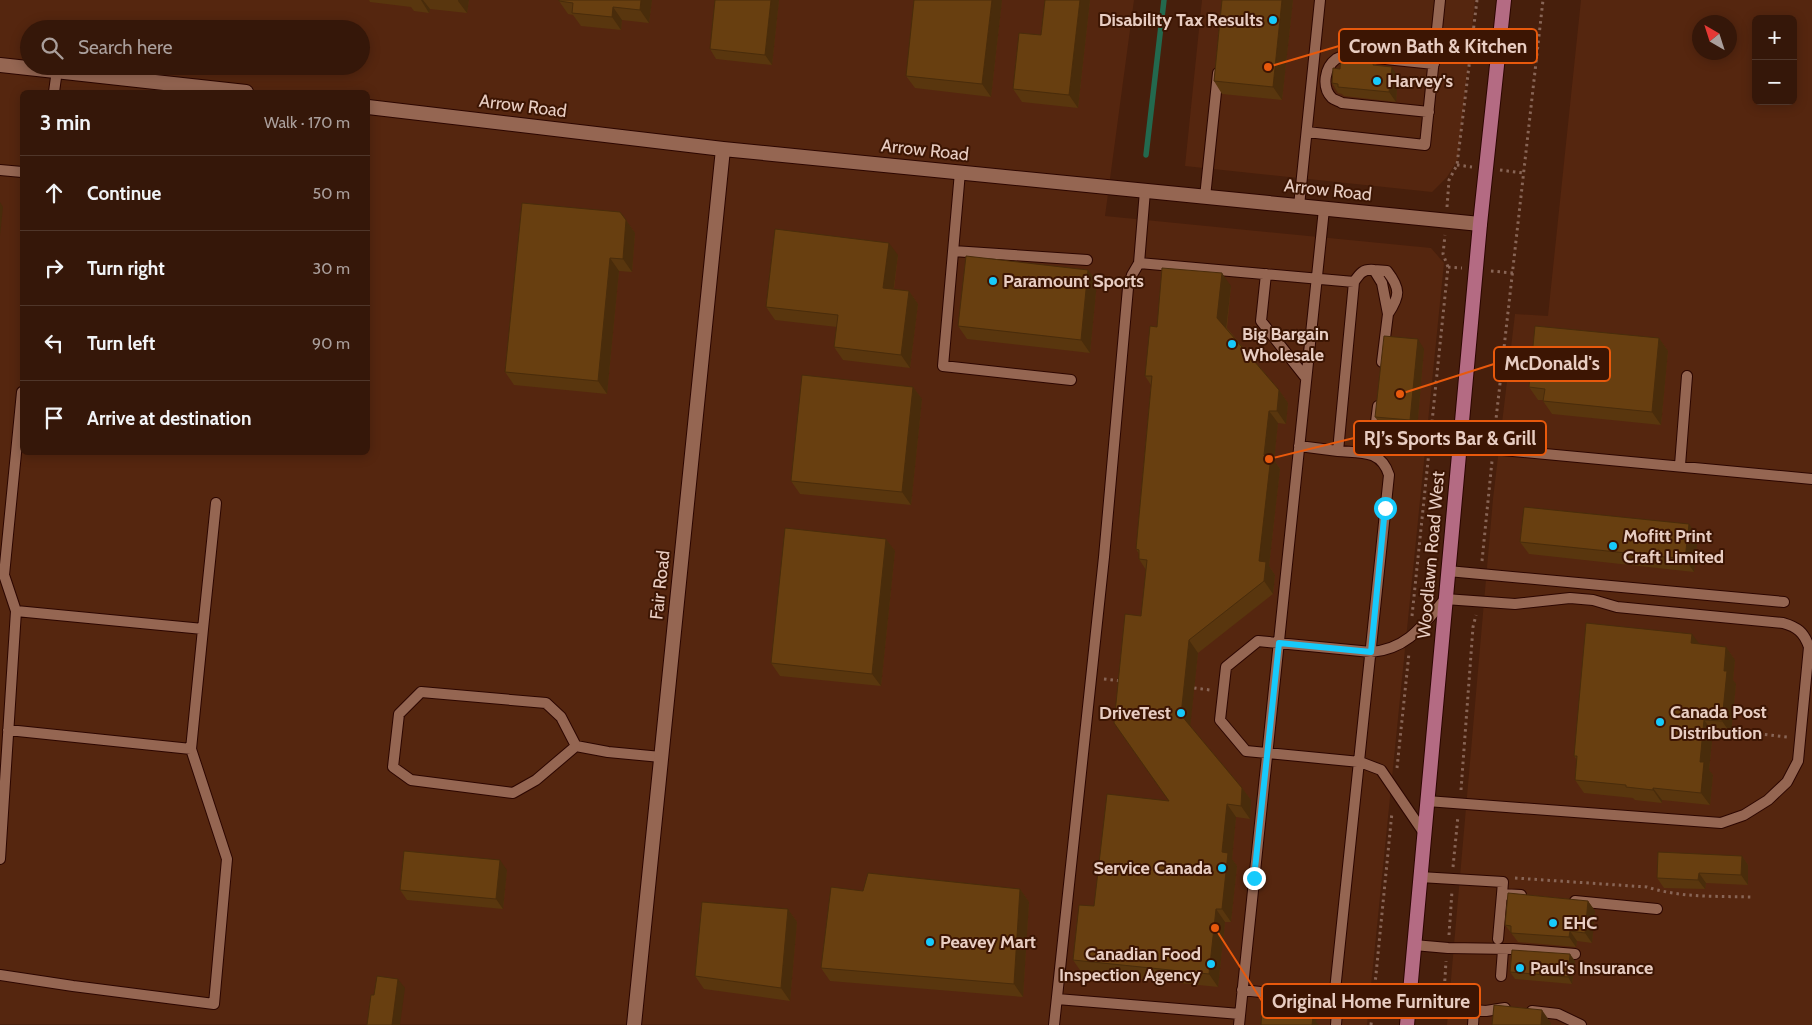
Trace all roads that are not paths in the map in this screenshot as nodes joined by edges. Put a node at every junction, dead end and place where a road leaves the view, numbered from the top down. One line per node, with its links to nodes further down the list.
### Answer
1 (1320, 0): 14 (lane)
2 (1440, 0): 5 (lane)
3 (1504, 0): 23 (main road, Woodlawn Road West)
4 (0, 64): 6 (street)
5 (1434, 64): 13 (lane); 13 (lane)
6 (20, 66)
7 (1218, 66): 20 (lane)
8 (56, 75): 10 (lane)
9 (100, 75): 11 (street)
10 (54, 90)
11 (229, 90)
12 (370, 107): 15 (street, Arrow Road)
13 (1429, 112): 14 (lane)
14 (1307, 132): 21 (lane)
15 (722, 149): 18 (street, Arrow Road); 55 (street, Fair Road)
16 (0, 170): 17 (lane)
17 (20, 172)
18 (960, 172): 19 (street, Arrow Road); 24 (lane)
19 (1145, 191): 20 (street, Arrow Road); 26 (lane)
20 (1205, 197): 21 (street, Arrow Road)
21 (1298, 206): 22 (street, Arrow Road)
22 (1324, 208): 23 (street, Arrow Road); 28 (lane)
23 (1480, 224): 37 (main road, Woodlawn Road West)
24 (953, 251): 25 (lane); 33 (lane)
25 (1087, 260)
26 (1139, 263): 27 (lane); 72 (lane)
27 (1266, 274): 28 (lane); 32 (lane)
28 (1317, 278): 29 (lane); 32 (lane)
29 (1354, 282): 30 (lane); 38 (lane)
30 (1380, 375)
31 (1687, 376): 40 (lane)
32 (1306, 378): 36 (lane)
33 (1071, 380)
34 (1379, 394): 39 (lane)
35 (20, 410): 44 (lane)
36 (1299, 446): 38 (lane); 49 (lane)
37 (1460, 446): 40 (lane); 43 (main road, Woodlawn Road West)
38 (1338, 451): 39 (lane)
39 (1372, 454): 50 (lane)
40 (1680, 465): 41 (lane)
41 (1812, 479)
42 (216, 503): 48 (lane)
43 (1448, 571): 45 (main road, Woodlawn Road West); 46 (lane)
44 (2, 575): 47 (lane)
45 (1446, 599): 50 (lane); 57 (main road, Woodlawn Road West); 57 (lane)
46 (1784, 602)
47 (16, 611): 48 (lane); 51 (lane)
48 (203, 629): 53 (lane)
49 (1279, 643): 50 (lane); 54 (lane); 54 (lane)
50 (1371, 652): 56 (lane)
51 (8, 730): 53 (lane); 59 (lane)
52 (576, 746): 52 (lane); 55 (lane)
53 (191, 749): 69 (lane)
54 (1267, 752): 56 (lane); 71 (lane)
55 (661, 756): 77 (street, Fair Road)
56 (1360, 762): 58 (lane); 73 (lane)
57 (1427, 801): 58 (main road, Woodlawn Road West)
58 (1424, 833): 60 (main road, Woodlawn Road West)
59 (0, 859)
60 (1420, 877): 61 (lane); 66 (main road, Woodlawn Road West)
61 (1502, 894): 62 (lane); 65 (lane)
62 (1531, 896)
63 (1560, 899): 64 (lane)
64 (1657, 909)
65 (1498, 939)
66 (1414, 945): 67 (lane); 74 (main road, Woodlawn Road West)
67 (1503, 950): 68 (lane); 70 (lane)
68 (1575, 954)
69 (0, 975)
70 (1501, 976)
71 (1242, 990): 73 (lane); 76 (lane)
72 (1057, 999): 76 (lane); 78 (lane)
73 (1334, 1000): 79 (lane)
74 (1408, 1005): 75 (lane); 80 (main road, Woodlawn Road West)
75 (1474, 1010): 81 (lane); 82 (lane)
76 (1239, 1020)
77 (634, 1025)
78 (1054, 1025)
79 (1336, 1025)
80 (1407, 1025)
81 (1473, 1025)
82 (1580, 1025)

